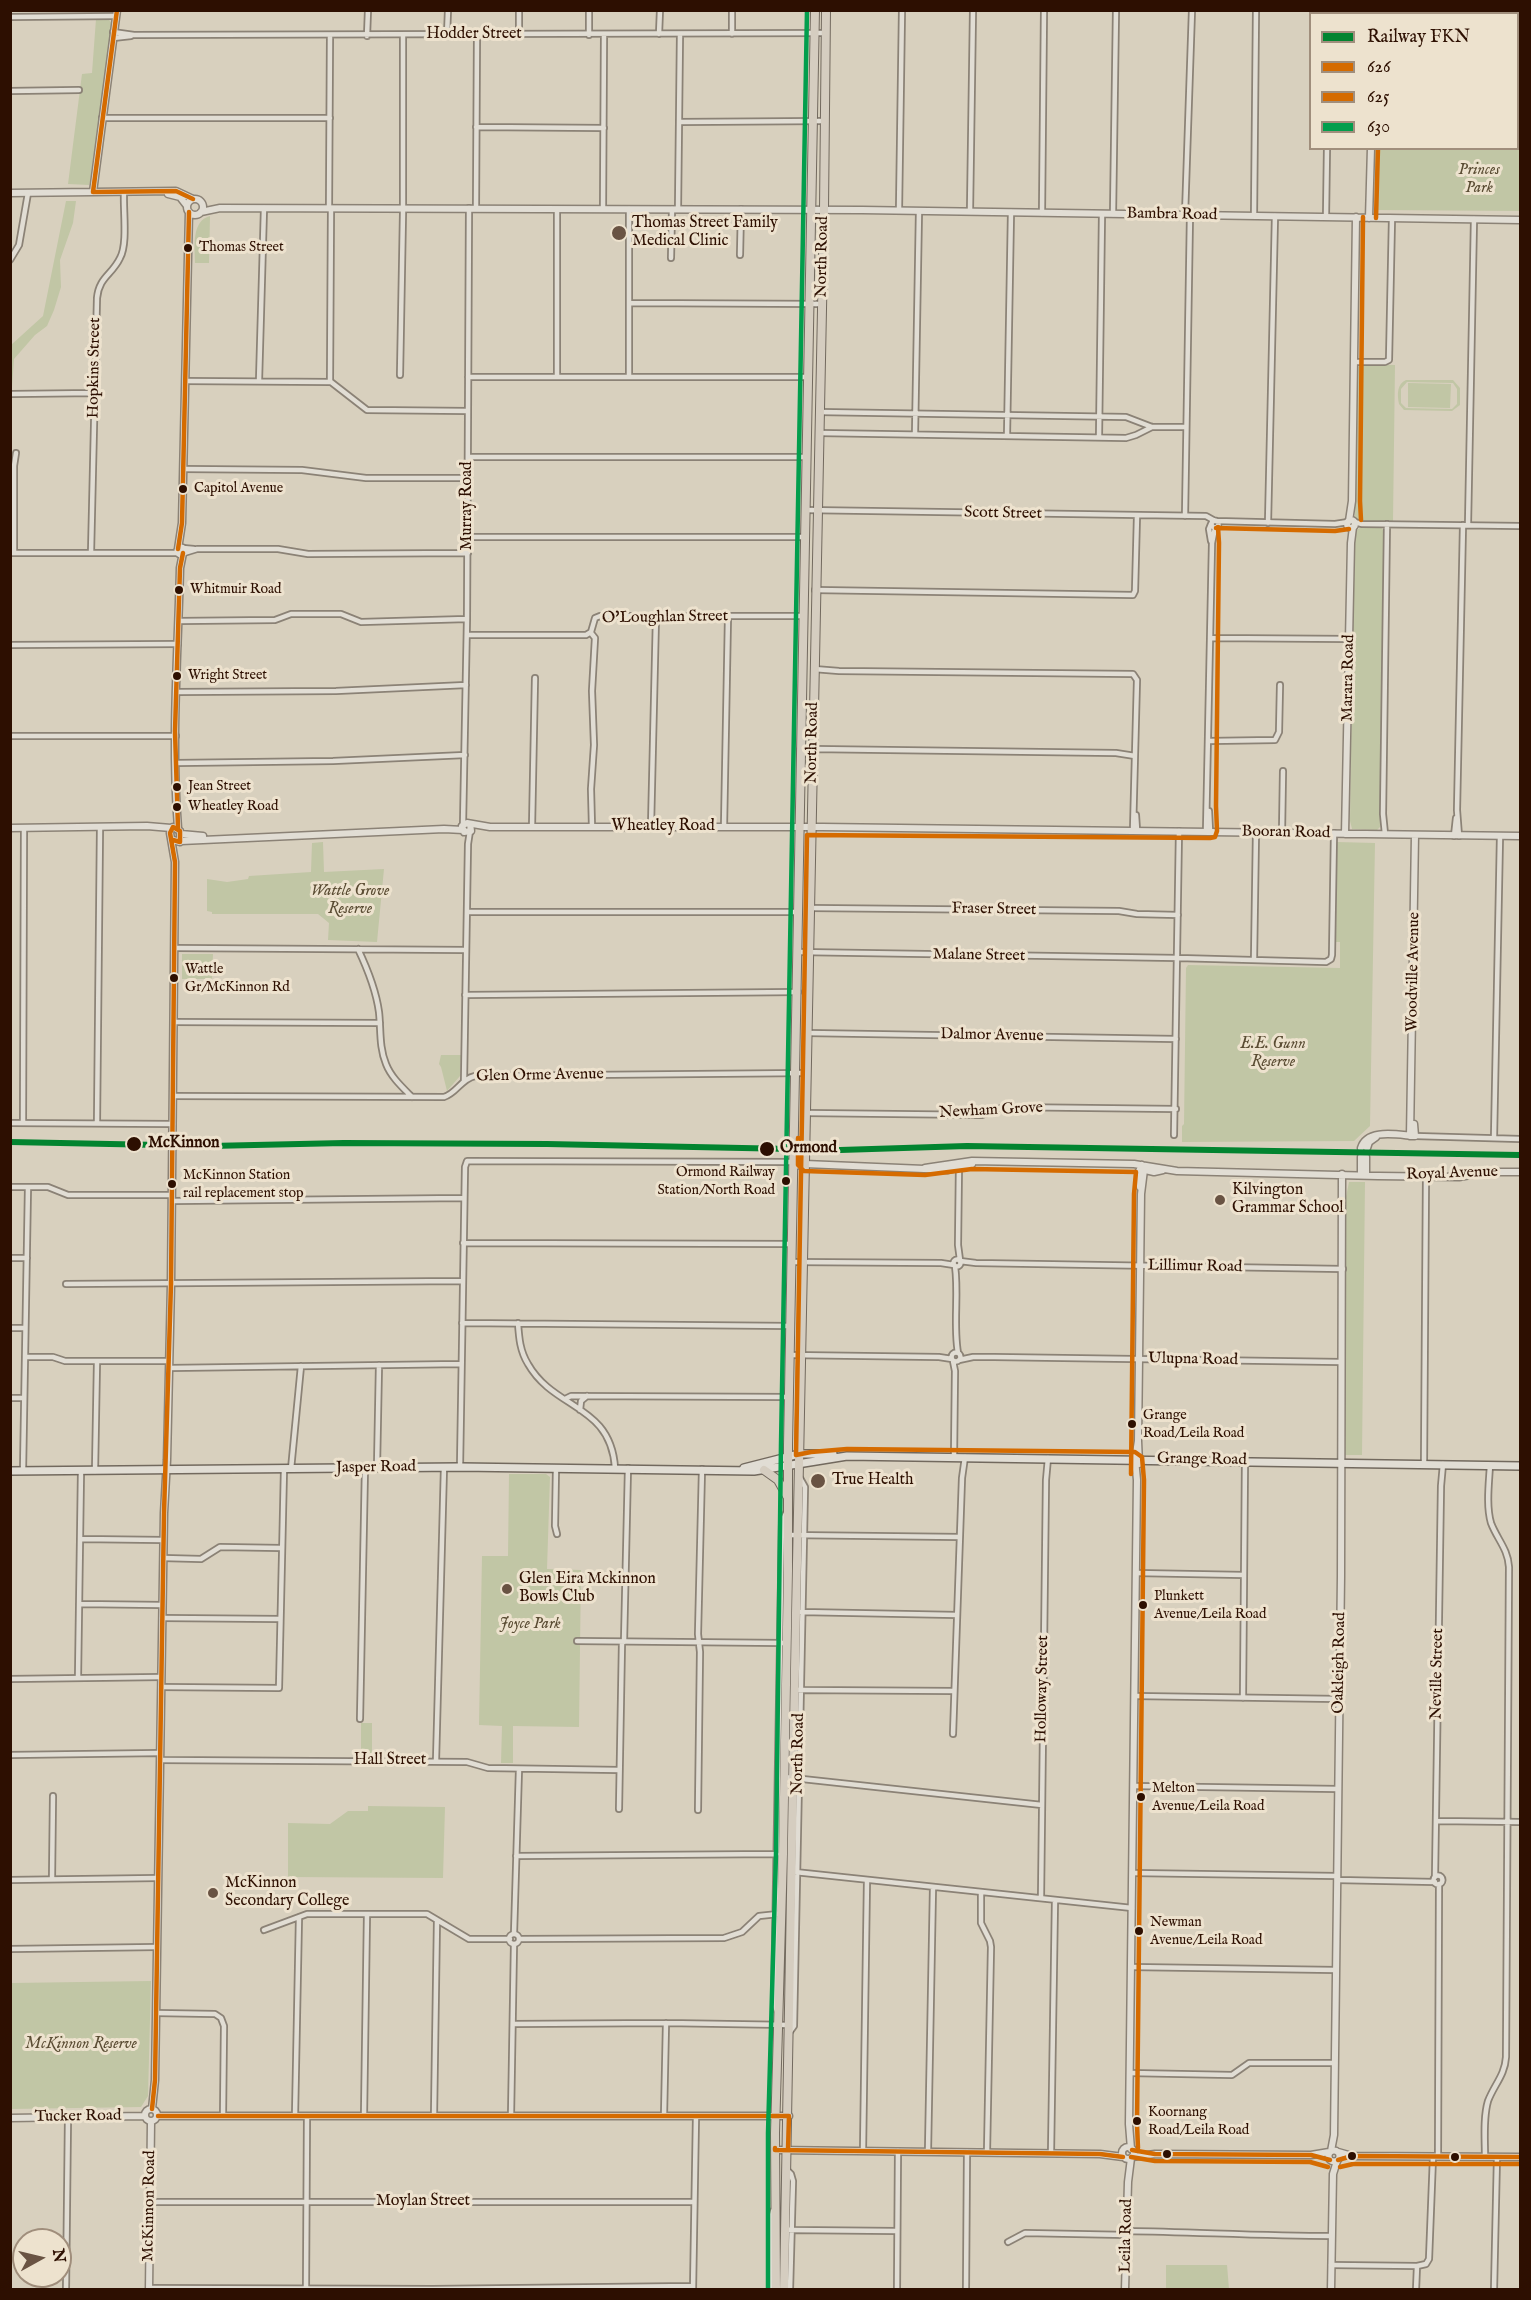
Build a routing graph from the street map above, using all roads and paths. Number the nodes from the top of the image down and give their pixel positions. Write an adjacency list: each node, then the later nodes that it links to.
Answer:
1 (368, 10): 30 (street)
2 (448, 10): 24 (street)
3 (519, 10): 26 (street)
4 (589, 10): 27 (street)
5 (660, 10): 19 (street)
6 (732, 10): 21 (street)
7 (815, 10): 17 (highway, North Road)
8 (826, 10): 18 (highway, North Road)
9 (902, 10): 64 (street)
10 (973, 10): 66 (street)
11 (1044, 10): 69 (street)
12 (1116, 10): 71 (street)
13 (1192, 10): 72 (street)
14 (1256, 10): 73 (street)
15 (116, 13): 16 (street); 22 (street)
16 (10, 17)
17 (815, 33): 18 (street, Hodder Street); 21 (street, Hodder Street); 35 (highway, North Road)
18 (826, 33): 36 (highway, North Road)
19 (659, 34): 20 (street, Hodder Street); 28 (street, Hodder Street)
20 (680, 34): 21 (street, Hodder Street); 37 (street)
21 (732, 34)
22 (113, 35): 29 (street, Hodder Street); 33 (street)
23 (403, 35): 24 (street, Hodder Street); 30 (street, Hodder Street); 54 (street)
24 (447, 35): 25 (street, Hodder Street)
25 (477, 35): 26 (street, Hodder Street); 38 (street, Murray Road)
26 (519, 35): 27 (street, Hodder Street)
27 (589, 35): 28 (street, Hodder Street)
28 (604, 35): 39 (street)
29 (330, 36): 30 (street, Hodder Street); 34 (street)
30 (367, 36)
31 (79, 90): 32 (street)
32 (10, 92)
33 (102, 118): 34 (street); 44 (street)
34 (330, 118): 53 (street)
35 (813, 121): 36 (street); 37 (street); 42 (highway, North Road)
36 (824, 121): 43 (highway, North Road)
37 (679, 122): 60 (street)
38 (476, 127): 39 (street); 55 (street, Murray Road)
39 (604, 128): 58 (street)
40 (1327, 150): 75 (street)
41 (1371, 150): 77 (street)
42 (813, 162): 43 (highway); 62 (highway, North Road)
43 (824, 162): 63 (highway, North Road)
44 (93, 192): 45 (street); 48 (street)
45 (124, 192): 46 (street); 97 (street, Hopkins Street)
46 (165, 192): 49 (street); 56 (street)
47 (10, 193): 48 (street)
48 (28, 193): 84 (street)
49 (192, 199): 50 (street); 56 (street)
50 (201, 202): 51 (street); 68 (street)
51 (220, 208): 52 (street); 68 (street)
52 (262, 208): 53 (street); 95 (street)
53 (331, 208): 54 (street); 96 (street)
54 (402, 208): 55 (street); 89 (street)
55 (472, 208): 57 (street); 90 (street, Murray Road)
56 (188, 209): 68 (street); 81 (street)
57 (558, 209): 58 (street); 91 (street)
58 (603, 209): 59 (street)
59 (629, 209): 60 (street); 85 (street)
60 (675, 209): 61 (street); 83 (street)
61 (741, 209): 62 (street); 82 (street)
62 (812, 209): 63 (street, Bambra Road); 86 (highway, North Road)
63 (824, 209): 64 (street, Bambra Road); 87 (highway, North Road)
64 (899, 210): 65 (street, Bambra Road)
65 (919, 210): 66 (street, Bambra Road); 101 (street)
66 (970, 211): 67 (street, Bambra Road)
67 (1011, 212): 69 (street, Bambra Road); 102 (street)
68 (200, 213): 81 (street)
69 (1041, 213): 70 (street, Bambra Road)
70 (1102, 214): 71 (street, Bambra Road); 103 (street)
71 (1113, 214): 72 (street, Bambra Road)
72 (1188, 215): 73 (street, Bambra Road); 105 (street)
73 (1254, 216): 74 (street, Bambra Road)
74 (1273, 216): 75 (street, Bambra Road); 120 (street)
75 (1326, 217): 76 (street, Bambra Road)
76 (1356, 217): 77 (street, Bambra Road); 88 (street, Marara Road)
77 (1370, 218): 78 (street, Bambra Road)
78 (1392, 218): 79 (street, Bambra Road); 88 (street)
79 (1474, 219): 80 (street, Bambra Road); 124 (street)
80 (1521, 220)
81 (188, 237): 94 (street)
82 (740, 255)
83 (671, 258)
84 (10, 260)
85 (629, 303): 86 (street); 93 (street)
86 (809, 303): 87 (street); 92 (highway, North Road)
87 (822, 304): 100 (highway, North Road)
88 (1354, 362): 122 (street, Marara Road)
89 (400, 375)
90 (468, 377): 91 (street); 99 (street, Murray Road)
91 (557, 377): 93 (street)
92 (808, 377): 93 (street); 112 (highway, North Road)
93 (629, 378)
94 (185, 381): 95 (street); 113 (street)
95 (259, 381): 96 (street)
96 (330, 381): 99 (street)
97 (95, 393): 98 (street); 130 (street, Hopkins Street)
98 (12, 394)
99 (468, 410): 111 (street, Murray Road)
100 (819, 412): 101 (street); 106 (highway, North Road)
101 (916, 414): 102 (street); 107 (street)
102 (1007, 416): 103 (street); 108 (street)
103 (1099, 417): 104 (street); 109 (street)
104 (1152, 427): 105 (street); 109 (street)
105 (1186, 427): 119 (street)
106 (819, 433): 107 (street); 117 (highway, North Road)
107 (915, 434): 108 (street)
108 (1007, 436): 109 (street)
109 (1099, 437)
110 (16, 453): 115 (street)
111 (468, 457): 112 (street); 114 (street, Murray Road)
112 (806, 457): 116 (highway, North Road)
113 (183, 469): 114 (street); 128 (street)
114 (468, 478): 126 (street, Murray Road)
115 (12, 479): 129 (street)
116 (805, 510): 117 (street, Scott Street); 127 (highway, North Road)
117 (818, 511): 118 (street, Scott Street); 132 (highway, North Road)
118 (1137, 516): 119 (street, Scott Street); 132 (street)
119 (1185, 516): 121 (street, Scott Street)
120 (1268, 523): 121 (street); 122 (street)
121 (1214, 524): 140 (street)
122 (1351, 524): 123 (street); 141 (street, Marara Road)
123 (1387, 524): 124 (street); 175 (street)
124 (1466, 525): 125 (street); 178 (street)
125 (1521, 526)
126 (468, 537): 127 (street); 131 (street, Murray Road)
127 (805, 537): 133 (highway, North Road)
128 (180, 551): 130 (street); 131 (street); 137 (street)
129 (12, 553): 130 (street)
130 (91, 553)
131 (468, 553): 136 (street, Murray Road)
132 (815, 590): 144 (highway, North Road)
133 (803, 616): 135 (street, O'Loughlan Street); 152 (highway, North Road)
134 (656, 617): 135 (street, O'Loughlan Street); 138 (street, O'Loughlan Street); 159 (street)
135 (728, 617): 161 (street)
136 (467, 619): 137 (street); 139 (street, Murray Road)
137 (179, 621): 142 (street)
138 (591, 633): 139 (street, O'Loughlan Street); 158 (street)
139 (467, 635): 146 (street, Murray Road)
140 (1210, 638): 141 (street); 151 (street)
141 (1350, 639): 174 (street, Marara Road)
142 (178, 644): 143 (street); 148 (street)
143 (10, 645)
144 (814, 671): 153 (highway, North Road); 154 (street)
145 (535, 678): 160 (street)
146 (466, 685): 148 (street); 155 (street, Murray Road)
147 (1280, 685): 151 (street)
148 (177, 692): 150 (street)
149 (10, 736): 150 (street)
150 (177, 736): 156 (street)
151 (1209, 741): 170 (street)
152 (800, 750): 153 (street); 162 (highway, North Road)
153 (813, 750): 154 (street); 163 (highway, North Road)
154 (1136, 753): 168 (street)
155 (465, 755): 156 (street); 167 (street, Murray Road)
156 (176, 763): 176 (street)
157 (1283, 771): 172 (street)
158 (592, 826): 159 (street, Wheatley Road); 160 (street, Wheatley Road)
159 (651, 826): 161 (street, Wheatley Road)
160 (532, 827): 167 (street, Wheatley Road)
161 (724, 827): 162 (street, Wheatley Road)
162 (800, 827): 163 (street, Booran Road); 181 (highway, North Road)
163 (811, 827): 168 (street, Booran Road); 182 (highway, North Road)
164 (10, 828): 165 (street, Wheatley Road)
165 (24, 828): 166 (street, Wheatley Road); 208 (street)
166 (100, 828): 176 (street, Wheatley Road); 209 (street)
167 (467, 828): 176 (street, Wheatley Road); 184 (street, Murray Road)
168 (1135, 830): 169 (street, Booran Road)
169 (1179, 831): 170 (street, Booran Road); 186 (street)
170 (1208, 831): 171 (street, Booran Road)
171 (1256, 832): 172 (street, Booran Road); 193 (street)
172 (1282, 832): 173 (street, Booran Road)
173 (1334, 833): 174 (street, Booran Road); 193 (street, Malane Street)
174 (1347, 834): 175 (street, Booran Road)
175 (1383, 834): 177 (street, Booran Road)
176 (176, 835): 187 (street)
177 (1415, 835): 178 (street, Booran Road); 212 (street, Woodville Avenue)
178 (1457, 836): 179 (street, Booran Road)
179 (1498, 836): 180 (street, Booran Road); 213 (street)
180 (1521, 836)
181 (799, 862): 182 (highway); 185 (highway, North Road)
182 (811, 862): 183 (highway, North Road)
183 (810, 908): 186 (street, Fraser Street); 191 (highway, North Road)
184 (467, 912): 185 (street); 189 (street, Murray Road)
185 (799, 912): 190 (highway, North Road)
186 (1178, 915): 192 (street)
187 (175, 948): 188 (street); 196 (street)
188 (358, 950): 189 (street); 197 (street)
189 (466, 950): 195 (street, Murray Road)
190 (798, 952): 191 (street, Malane Street); 194 (highway, North Road)
191 (808, 953): 192 (street, Malane Street); 198 (highway, North Road)
192 (1178, 959): 193 (street, Malane Street); 199 (street)
193 (1254, 960)
194 (798, 992): 195 (street); 200 (highway, North Road)
195 (465, 995): 202 (street, Murray Road)
196 (174, 1022): 197 (street); 203 (street)
197 (380, 1023): 204 (street)
198 (807, 1033): 199 (street, Dalmor Avenue); 201 (highway, North Road)
199 (1176, 1040): 205 (street)
200 (796, 1073): 201 (street, Glen Orme Avenue); 202 (street, Glen Orme Avenue); 217 (highway, North Road)
201 (806, 1073): 206 (highway, North Road)
202 (464, 1081): 204 (street, Glen Orme Avenue)
203 (173, 1096): 204 (street, Glen Orme Avenue); 210 (street)
204 (412, 1097)
205 (1176, 1110): 206 (street, Newham Grove); 211 (street)
206 (806, 1113): 219 (highway, North Road)
207 (10, 1123): 208 (street)
208 (23, 1123): 209 (street)
209 (97, 1123): 210 (street)
210 (173, 1124): 227 (street)
211 (1174, 1135)
212 (1412, 1136): 213 (street); 215 (street)
213 (1494, 1138): 214 (street)
214 (1521, 1139)
215 (1364, 1148)
216 (1364, 1157): 223 (street)
217 (794, 1164): 219 (street, Royal Avenue); 228 (street); 230 (highway, North Road)
218 (959, 1165): 219 (street, Royal Avenue); 220 (street, Royal Avenue); 235 (street)
219 (805, 1167): 234 (highway, North Road)
220 (1142, 1168): 222 (street, Royal Avenue); 236 (street, Leila Road)
221 (1521, 1172): 224 (street, Royal Avenue)
222 (1344, 1174): 223 (street, Royal Avenue); 237 (street, Oakleigh Road)
223 (1364, 1175): 224 (street, Royal Avenue)
224 (1426, 1176): 272 (street)
225 (10, 1187): 226 (street)
226 (28, 1187): 227 (street); 232 (street)
227 (172, 1198): 228 (street); 240 (street)
228 (464, 1198): 229 (street)
229 (463, 1243): 230 (street); 238 (street)
230 (792, 1245): 233 (highway, North Road)
231 (10, 1258): 232 (street)
232 (27, 1258): 245 (street)
233 (792, 1262): 234 (street, Lillimur Road); 243 (highway, North Road)
234 (803, 1262): 235 (street, Lillimur Road); 247 (highway, North Road)
235 (957, 1263): 236 (street, Lillimur Road); 249 (street)
236 (1140, 1266): 237 (street, Lillimur Road); 250 (street, Leila Road)
237 (1342, 1269): 252 (street, Oakleigh Road)
238 (463, 1281): 240 (street); 241 (street)
239 (66, 1284): 240 (street)
240 (171, 1284): 254 (street)
241 (462, 1323): 242 (street); 253 (street)
242 (518, 1323): 243 (street); 261 (street)
243 (791, 1326): 246 (highway, North Road)
244 (10, 1328): 245 (street)
245 (25, 1328): 248 (street)
246 (790, 1355): 247 (street, Ulupna Road); 258 (highway, North Road)
247 (801, 1355): 249 (street, Ulupna Road); 264 (highway, North Road)
248 (25, 1357): 251 (street); 260 (street)
249 (956, 1357): 250 (street, Ulupna Road); 265 (street)
250 (1139, 1360): 252 (street, Ulupna Road); 268 (street, Leila Road)
251 (97, 1362): 254 (street); 291 (street)
252 (1341, 1362): 271 (street, Oakleigh Road)
253 (461, 1364): 255 (street); 278 (street)
254 (169, 1365): 256 (street); 286 (street)
255 (379, 1365): 256 (street); 276 (street)
256 (301, 1366): 283 (street)
257 (587, 1396): 258 (street); 261 (street); 262 (street)
258 (789, 1397): 263 (highway, North Road)
259 (10, 1398): 260 (street)
260 (24, 1398): 289 (street)
261 (565, 1399): 262 (street)
262 (580, 1410): 281 (street)
263 (788, 1425): 264 (highway); 269 (highway, North Road)
264 (800, 1425): 267 (highway, North Road)
265 (960, 1457): 266 (main road, Grange Road); 267 (main road, Grange Road); 297 (street)
266 (1046, 1458): 268 (main road, Grange Road); 334 (street, Holloway Street)
267 (799, 1459): 269 (main road, Grange Road); 296 (highway, North Road)
268 (1137, 1459): 270 (main road, Grange Road); 302 (street, Leila Road)
269 (788, 1461): 285 (main road, Jasper Road); 287 (main road, Jasper Road); 292 (highway, North Road)
270 (1245, 1461): 271 (main road, Grange Road); 303 (street)
271 (1341, 1463): 272 (main road, Grange Road); 322 (street, Oakleigh Road)
272 (1424, 1464): 273 (main road, Grange Road)
273 (1441, 1464): 274 (main road, Grange Road); 337 (street, Neville Street)
274 (1490, 1465): 275 (main road, Grange Road); 338 (street)
275 (1521, 1466)
276 (377, 1467): 277 (main road, Jasper Road); 279 (main road, Jasper Road)
277 (444, 1467): 278 (main road, Jasper Road); 327 (street)
278 (460, 1467): 280 (main road, Jasper Road)
279 (365, 1468): 283 (main road, Jasper Road); 323 (street)
280 (556, 1468): 281 (main road, Jasper Road); 294 (street)
281 (615, 1468): 282 (main road, Jasper Road)
282 (628, 1468): 284 (main road, Jasper Road); 311 (street)
283 (288, 1469): 286 (main road, Jasper Road); 300 (street)
284 (702, 1469): 285 (main road, Jasper Road); 312 (street)
285 (742, 1469): 287 (main road, Jasper Road)
286 (166, 1470): 291 (main road, Jasper Road); 299 (street)
287 (764, 1470): 292 (highway)
288 (10, 1471): 289 (main road, Jasper Road)
289 (23, 1471): 290 (main road, Jasper Road)
290 (81, 1471): 291 (main road, Jasper Road); 298 (street)
291 (95, 1471)
292 (788, 1497): 293 (highway, North Road)
293 (788, 1509): 295 (highway, North Road); 313 (street, North Road)
294 (557, 1534)
295 (788, 1535): 296 (street); 313 (highway, North Road)
296 (800, 1535): 297 (street); 306 (highway, North Road)
297 (960, 1537): 307 (street)
298 (80, 1539): 299 (street); 304 (street)
299 (163, 1539): 301 (street)
300 (281, 1548): 301 (street); 309 (street)
301 (163, 1558): 305 (street)
302 (1136, 1573): 303 (street); 320 (street, Leila Road)
303 (1244, 1575): 321 (street)
304 (79, 1604): 305 (street); 315 (street)
305 (162, 1605): 308 (street)
306 (798, 1612): 307 (street); 313 (highway, North Road); 318 (street, North Road)
307 (957, 1615): 319 (street)
308 (162, 1618): 309 (street); 314 (street)
309 (280, 1619): 317 (street)
310 (577, 1641): 311 (street)
311 (623, 1642): 312 (street); 329 (street)
312 (699, 1642): 313 (street); 336 (street)
313 (787, 1643): 318 (highway, North Road); 330 (highway, North Road); 340 (street, North Road)
314 (161, 1677): 315 (street); 317 (street)
315 (78, 1678): 316 (street)
316 (10, 1679)
317 (161, 1687): 326 (street)
318 (797, 1690): 319 (street); 330 (highway, North Road)
319 (954, 1691): 324 (street)
320 (1135, 1696): 321 (street); 331 (street, Leila Road)
321 (1243, 1698): 322 (street)
322 (1339, 1699): 332 (street, Oakleigh Road)
323 (360, 1719)
324 (953, 1734)
325 (10, 1755): 326 (street, Hall Street)
326 (160, 1757): 327 (street, Hall Street); 344 (street)
327 (438, 1762): 328 (street, Hall Street)
328 (519, 1769): 329 (street, Hall Street); 341 (street)
329 (620, 1770): 335 (street)
330 (792, 1777): 334 (street); 340 (highway, North Road); 342 (highway, North Road)
331 (1134, 1786): 332 (street); 343 (street, Leila Road)
332 (1338, 1790): 345 (street, Oakleigh Road)
333 (53, 1796): 346 (street)
334 (1042, 1805): 352 (street, Holloway Street)
335 (619, 1809)
336 (698, 1810)
337 (1436, 1821): 338 (street); 349 (street, Neville Street)
338 (1508, 1822): 339 (street); 401 (street)
339 (1521, 1822)
340 (780, 1854): 341 (street); 356 (highway, North Road)
341 (516, 1856): 360 (street)
342 (794, 1872): 348 (street); 356 (highway, North Road); 371 (street, North Road)
343 (1133, 1873): 345 (street); 354 (street, Leila Road)
344 (158, 1878): 346 (street); 364 (street)
345 (1337, 1878): 349 (street); 367 (street, Oakleigh Road)
346 (52, 1879): 347 (street)
347 (10, 1880)
348 (867, 1880): 350 (street); 392 (street)
349 (1437, 1880): 400 (street, Neville Street)
350 (933, 1887): 351 (street); 394 (street)
351 (981, 1892): 352 (street); 396 (street)
352 (1041, 1898): 353 (street)
353 (1055, 1900): 354 (street); 397 (street)
354 (1132, 1908): 366 (street, Leila Road)
355 (367, 1914): 357 (street); 358 (street); 380 (street)
356 (783, 1914): 362 (street); 371 (highway, North Road); 371 (highway, North Road)
357 (298, 1917): 359 (street); 378 (street)
358 (436, 1920): 361 (street); 381 (street)
359 (264, 1930)
360 (514, 1935): 361 (street); 362 (street)
361 (510, 1939): 363 (street)
362 (519, 1939): 363 (street)
363 (514, 1944): 370 (street)
364 (157, 1947): 365 (street); 368 (street)
365 (10, 1948)
366 (1131, 1968): 367 (street); 373 (street, Leila Road)
367 (1336, 1970): 372 (street, Oakleigh Road)
368 (156, 2013): 374 (street); 377 (street)
369 (666, 2023): 370 (street); 371 (street); 383 (street)
370 (513, 2024): 382 (street)
371 (785, 2033): 385 (highway, North Road); 386 (highway, North Road)
372 (1335, 2064): 373 (street); 399 (street, Oakleigh Road)
373 (1130, 2073): 398 (street, Leila Road)
374 (153, 2109): 375 (street); 376 (street)
375 (144, 2116): 388 (street, Tucker Road); 389 (street)
376 (158, 2116): 377 (street); 389 (street)
377 (223, 2116): 378 (street)
378 (295, 2116): 379 (street)
379 (307, 2116): 380 (street); 406 (street)
380 (364, 2116): 381 (street)
381 (434, 2116): 382 (street)
382 (511, 2116): 383 (street)
383 (664, 2116): 384 (street)
384 (696, 2116): 385 (street); 407 (street)
385 (776, 2116): 386 (street); 390 (highway, North Road)
386 (789, 2116): 391 (highway, North Road)
387 (10, 2118): 388 (street, Tucker Road)
388 (68, 2118): 417 (street)
389 (151, 2122): 405 (street, McKinnon Road)
390 (776, 2150): 391 (street); 404 (highway, North Road)
391 (788, 2150): 392 (street); 408 (highway, North Road)
392 (863, 2151): 393 (street)
393 (898, 2151): 394 (street); 409 (street)
394 (928, 2151): 395 (street)
395 (967, 2152): 396 (street); 429 (street)
396 (987, 2152): 397 (street)
397 (1051, 2153): 398 (street)
398 (1128, 2154): 399 (street); 410 (street, Leila Road)
399 (1334, 2156): 400 (street); 411 (street, Oakleigh Road)
400 (1435, 2157): 401 (street); 414 (street, Neville Street)
401 (1485, 2157): 402 (street)
402 (1495, 2157): 403 (street); 433 (street)
403 (1521, 2157)
404 (775, 2201): 424 (street); 425 (highway, North Road)
405 (151, 2202): 406 (street, Moylan Street); 415 (street, McKinnon Road)
406 (306, 2202): 407 (street, Moylan Street); 420 (street)
407 (694, 2202): 416 (street)
408 (788, 2230): 409 (street); 426 (highway, North Road); 427 (street)
409 (897, 2232): 428 (street)
410 (1127, 2233): 411 (street); 412 (street); 430 (street, Leila Road)
411 (1332, 2236): 413 (street, Oakleigh Road)
412 (1008, 2242)
413 (1331, 2265): 414 (street); 431 (street, Oakleigh Road)
414 (1417, 2266): 432 (street)
415 (149, 2288): 418 (street)
416 (693, 2288): 423 (street)
417 (66, 2289)
418 (218, 2289): 419 (street)
419 (289, 2289): 420 (street)
420 (306, 2289): 421 (street)
421 (361, 2289): 422 (street)
422 (433, 2289): 423 (street)
423 (507, 2289)
424 (770, 2289)
425 (776, 2289)
426 (784, 2289)
427 (790, 2289)
428 (897, 2289)
429 (966, 2289)
430 (1125, 2289)
431 (1331, 2289)
432 (1416, 2289)
433 (1494, 2289)

